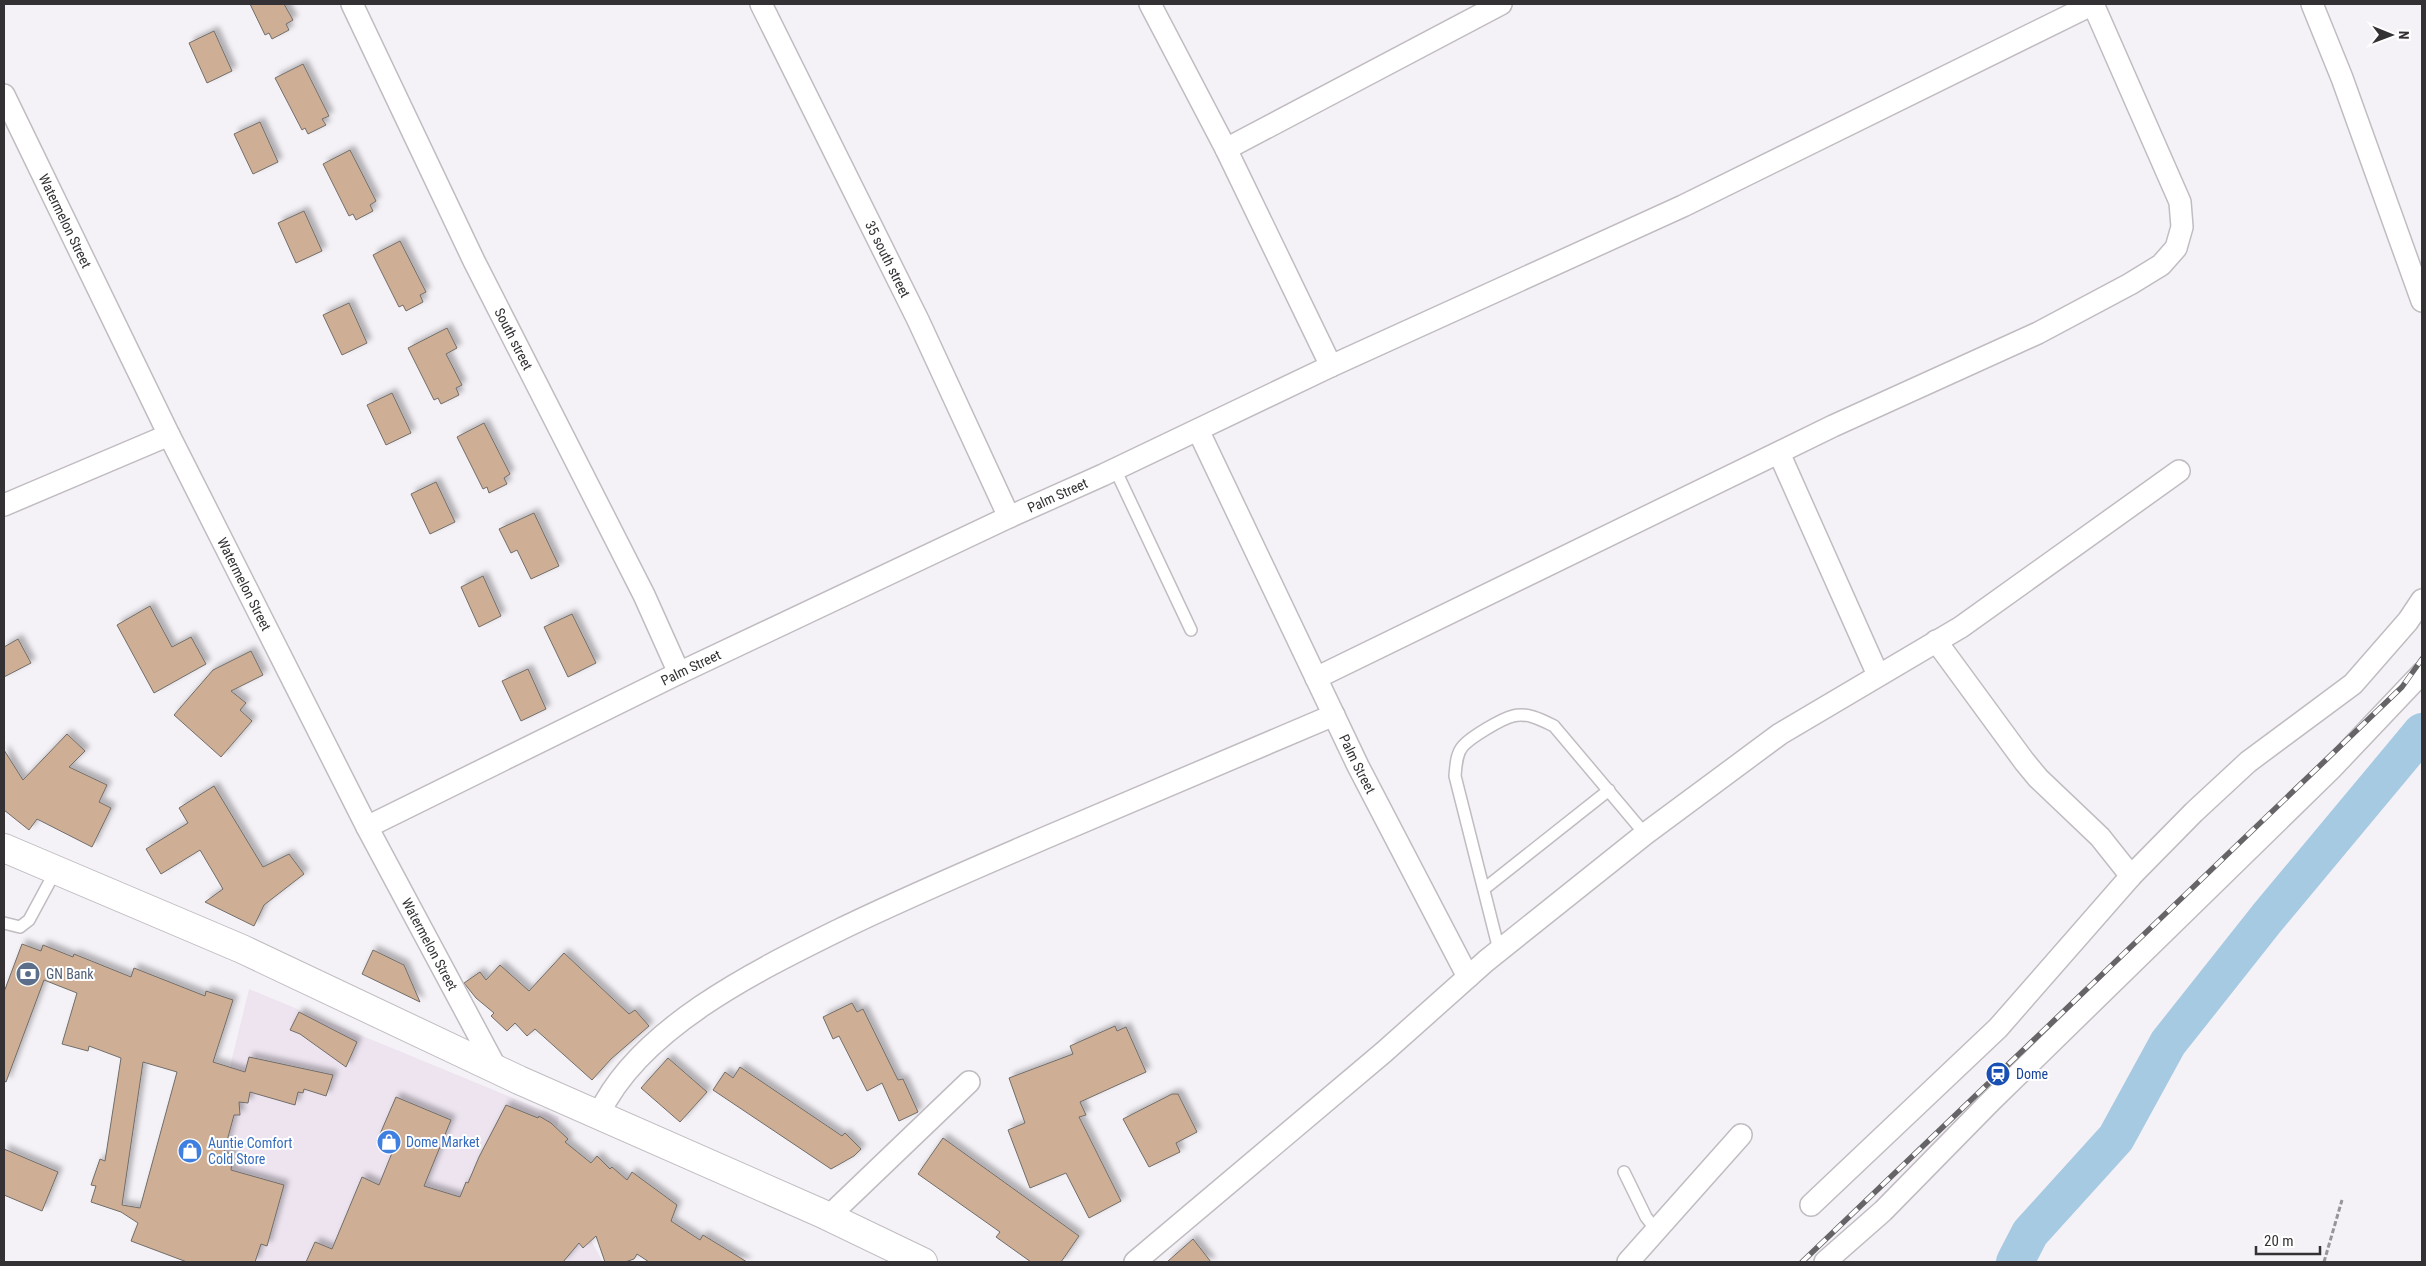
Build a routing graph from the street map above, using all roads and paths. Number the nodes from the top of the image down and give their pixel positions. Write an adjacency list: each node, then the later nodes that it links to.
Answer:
1 (352, 4): 20 (street, South street)
2 (761, 4): 16 (street, 35 south street)
3 (1150, 4): 7 (street)
4 (1501, 4): 7 (street)
5 (2312, 4): 8 (street)
6 (4, 95): 11 (street, Watermelon Street)
7 (1226, 149): 9 (street)
8 (2422, 301)
9 (1332, 366): 10 (street); 12 (street)
10 (1198, 430): 13 (street, Palm Street); 23 (street, Palm Street)
11 (169, 435): 15 (street); 26 (street, Watermelon Street)
12 (1779, 453): 22 (street); 23 (street)
13 (1115, 469): 16 (street, Palm Street); 18 (lane)
14 (2179, 472): 19 (street)
15 (4, 505)
16 (1009, 517): 20 (street, Palm Street)
17 (2422, 600): 30 (street)
18 (1191, 630)
19 (1936, 641): 22 (street); 30 (street)
20 (679, 673): 26 (street, Palm Street)
21 (2422, 673): 47 (street)
22 (1878, 675): 27 (street)
23 (1316, 678): 24 (street, Palm Street)
24 (1334, 715): 34 (street, Palm Street); 37 (street)
25 (1608, 790): 27 (lane); 31 (lane); 31 (lane)
26 (367, 827): 35 (street, Watermelon Street)
27 (1645, 834): 33 (street)
28 (4, 848): 29 (main road)
29 (56, 870): 32 (lane); 35 (main road)
30 (2131, 876): 41 (street)
31 (1484, 889): 33 (lane)
32 (5, 928)
33 (1499, 950): 34 (street)
34 (1468, 977): 45 (street)
35 (496, 1068): 37 (main road)
36 (969, 1082): 42 (street)
37 (599, 1114): 42 (main road)
38 (1741, 1135): 43 (street)
39 (1624, 1172): 43 (lane)
40 (2342, 1200): 48 (path)
41 (1811, 1205)
42 (828, 1217): 44 (main road)
43 (1656, 1230): 46 (street)
44 (923, 1262)
45 (1135, 1262)
46 (1628, 1262)
47 (1825, 1262)
48 (2324, 1262)

